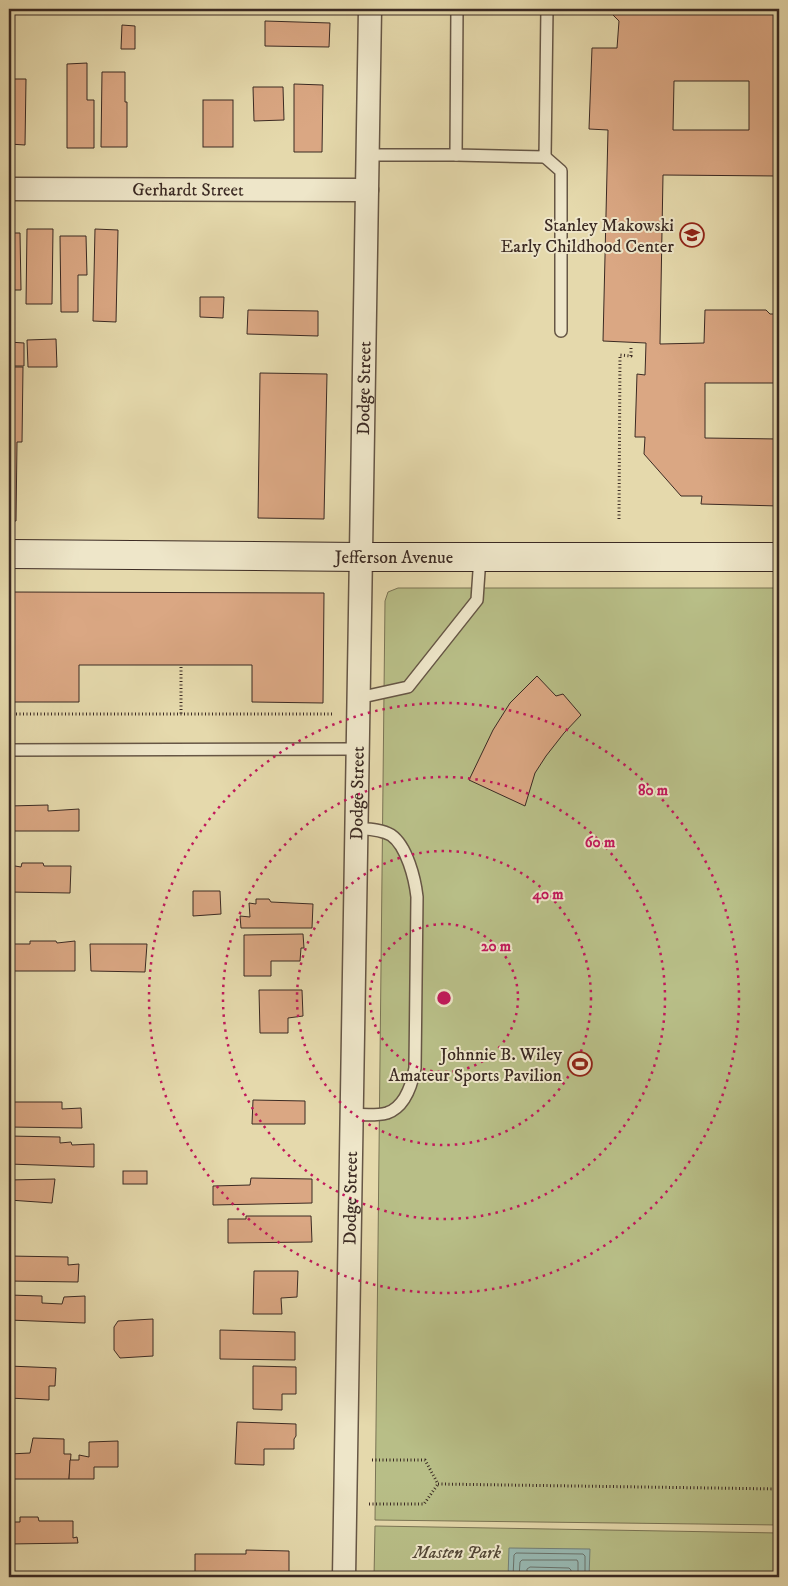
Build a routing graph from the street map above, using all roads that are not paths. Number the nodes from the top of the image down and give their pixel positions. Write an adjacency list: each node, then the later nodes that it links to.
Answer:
1 (370, 9): 4 (street, Dodge Street)
2 (457, 9): 5 (lane)
3 (547, 9): 6 (lane)
4 (368, 156): 5 (lane); 8 (street, Dodge Street)
5 (456, 156): 6 (lane)
6 (545, 157): 9 (lane)
7 (9, 189): 8 (street, Gerhardt Street)
8 (367, 190): 11 (street, Dodge Street)
9 (561, 331)
10 (9, 554): 11 (street, Jefferson Avenue)
11 (361, 557): 12 (street, Jefferson Avenue); 14 (street, Dodge Street)
12 (480, 557): 13 (street, Jefferson Avenue); 14 (lane)
13 (779, 557)
14 (358, 698): 15 (street, Dodge Street)
15 (357, 749): 16 (lane); 17 (street, Dodge Street)
16 (9, 750)
17 (356, 828): 18 (street, Dodge Street); 18 (lane)
18 (351, 1114): 19 (street, Dodge Street)
19 (344, 1577)

